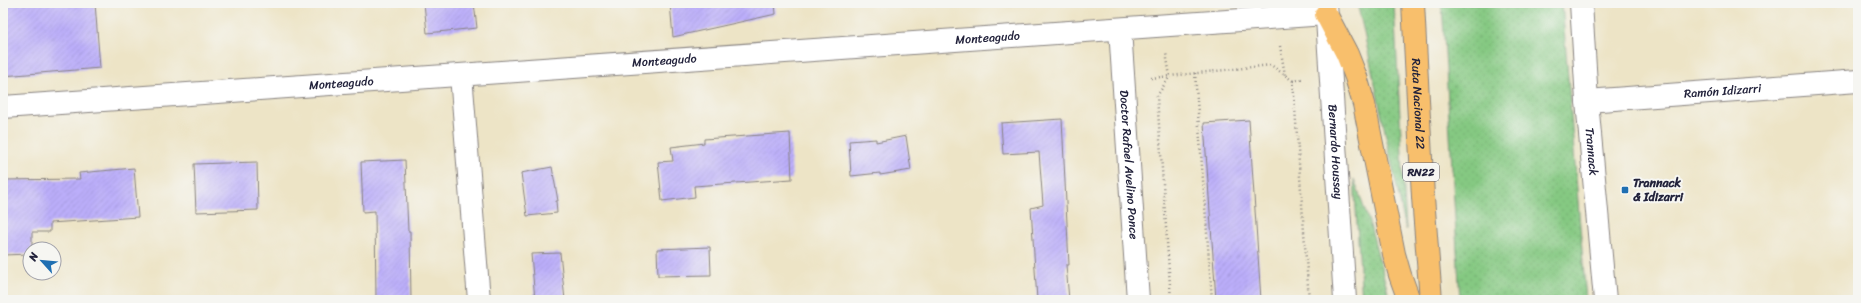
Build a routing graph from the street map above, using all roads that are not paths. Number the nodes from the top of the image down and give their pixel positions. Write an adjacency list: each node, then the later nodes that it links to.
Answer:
1 (1413, 3): 6 (main road, Ruta Nacional 22 / RN22)
2 (1417, 3): 6 (main road)
3 (1580, 3): 9 (street, Trannack)
4 (1326, 8): 5 (street, Monteagudo); 13 (street, Bernardo Houssay); 14 (main road)
5 (1120, 29): 7 (street, Monteagudo); 12 (street, Doctor Rafael Avelino Ponce)
6 (1415, 44): 15 (main road, Ruta Nacional 22 / RN22)
7 (461, 75): 10 (street, Monteagudo); 11 (street)
8 (1858, 81): 9 (street, Ramón Idizarri)
9 (1587, 101): 16 (street, Trannack)
10 (3, 107)
11 (479, 300)
12 (1138, 300)
13 (1345, 300)
14 (1409, 300)
15 (1431, 300)
16 (1605, 300)

